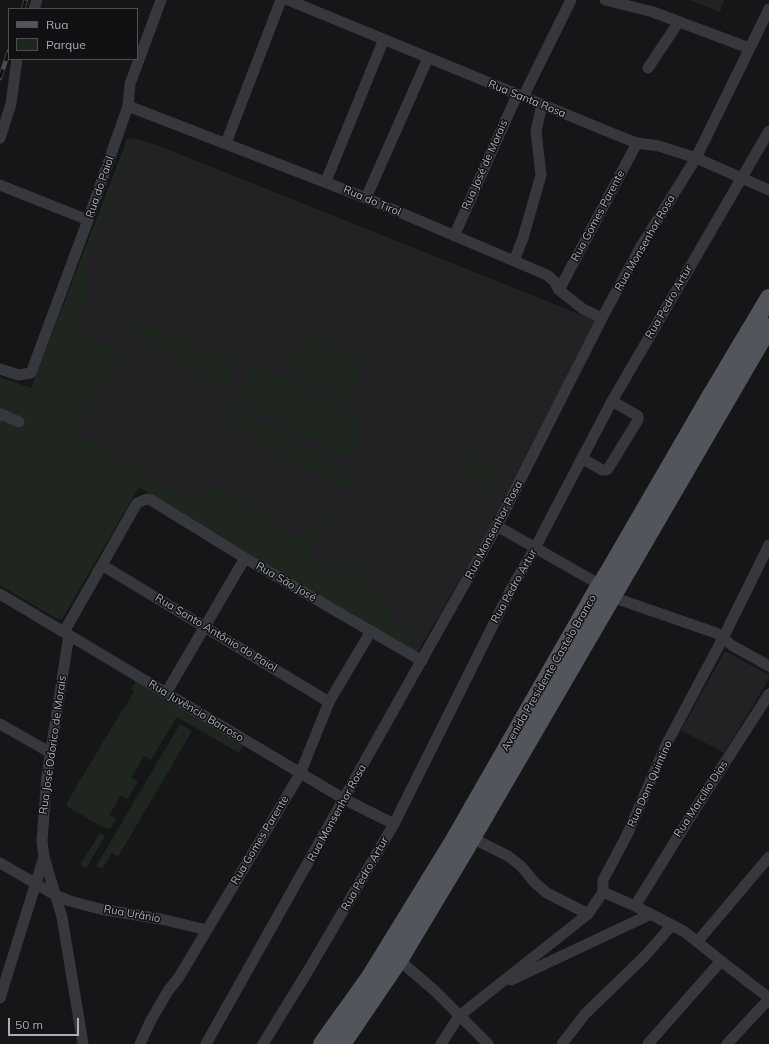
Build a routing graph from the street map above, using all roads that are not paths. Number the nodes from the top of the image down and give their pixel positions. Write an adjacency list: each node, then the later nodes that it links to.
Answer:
1 (161, 0): 15 (street, Rua do Paiol)
2 (281, 0): 18 (street)
3 (288, 0): 8 (street, Rua Santa Rosa)
4 (572, 0): 13 (street, Rua José de Morais)
5 (605, 0): 7 (street)
6 (769, 9): 9 (street, Rua Monsenhor Rosa)
7 (678, 22): 9 (street); 12 (street)
8 (384, 40): 10 (street, Rua Santa Rosa); 22 (street)
9 (750, 48): 20 (street, Rua Monsenhor Rosa)
10 (428, 58): 13 (street, Rua Santa Rosa); 25 (street)
11 (17, 60): 17 (street)
12 (648, 68)
13 (520, 96): 14 (street, Rua Santa Rosa); 27 (street, Rua José de Morais)
14 (542, 105): 19 (street, Rua Santa Rosa); 28 (street)
15 (128, 106): 18 (street, Rua do Tirol); 26 (street, Rua do Paiol)
16 (769, 131): 21 (street, Rua Pedro Artur)
17 (0, 138)
18 (226, 143): 22 (street, Rua do Tirol)
19 (637, 143): 20 (street, Rua Santa Rosa); 29 (street, Rua Gomes Parente)
20 (696, 158): 21 (street, Rua Santa Rosa); 31 (street, Rua Monsenhor Rosa)
21 (741, 178): 24 (street, Rua Santa Rosa); 35 (street, Rua Pedro Artur)
22 (326, 181): 25 (street, Rua do Tirol)
23 (0, 185): 26 (street)
24 (769, 190)
25 (366, 198): 27 (street, Rua do Tirol)
26 (88, 220): 33 (street, Rua do Paiol)
27 (454, 236): 28 (street, Rua do Tirol)
28 (514, 261): 29 (street, Rua do Tirol)
29 (559, 290): 31 (street, Rua do Tirol)
30 (769, 298): 34 (main road, Avenida Presidente Castelo Branco)
31 (602, 318): 40 (street, Rua Monsenhor Rosa)
32 (769, 327): 34 (main road, Avenida Presidente Castelo Branco)
33 (0, 369)
34 (717, 400): 45 (main road, Avenida Presidente Castelo Branco)
35 (612, 401): 38 (street, Rua Pedro Artur); 38 (street)
36 (0, 416): 37 (street)
37 (19, 422)
38 (583, 459): 42 (street, Rua Pedro Artur)
39 (152, 500): 43 (street, Rua São José); 44 (street, Rua José Odorico de Morais)
40 (497, 526): 42 (street); 51 (street, Rua Monsenhor Rosa)
41 (769, 545): 50 (street, Rua Dom Quintino)
42 (535, 548): 45 (street); 61 (street, Rua Pedro Artur)
43 (245, 558): 47 (street); 48 (street, Rua São José)
44 (102, 565): 47 (street, Rua Santo Antônio do Paiol); 49 (street, Rua José Odorico de Morais)
45 (606, 591): 50 (street); 59 (main road, Avenida Presidente Castelo Branco)
46 (0, 594): 49 (street, Rua Juvêncio Barroso)
47 (206, 627): 53 (street); 55 (street, Rua Santo Antônio do Paiol)
48 (371, 631): 51 (street, Rua São José); 55 (street, Rua Gomes Parente)
49 (67, 633): 53 (street, Rua Juvêncio Barroso); 57 (street, Rua José Odorico de Morais)
50 (723, 638): 52 (street); 67 (street, Rua Dom Quintino)
51 (422, 661): 60 (street, Rua Monsenhor Rosa)
52 (769, 666)
53 (166, 692): 58 (street, Rua Juvêncio Barroso)
54 (769, 694): 69 (street, Rua Marcílio Dias)
55 (329, 702): 58 (street, Rua Gomes Parente)
56 (0, 724): 57 (street)
57 (50, 753): 63 (street, Rua José Odorico de Morais)
58 (300, 774): 60 (street, Rua Juvêncio Barroso); 73 (street, Rua Gomes Parente)
59 (488, 795): 62 (main road, Avenida Presidente Castelo Branco); 81 (main road, Avenida Presidente Castelo Branco)
60 (344, 800): 61 (street, Rua Juvêncio Barroso); 84 (street, Rua Monsenhor Rosa)
61 (394, 824): 85 (street, Rua Pedro Artur)
62 (472, 838): 70 (street); 75 (main road, Avenida Presidente Castelo Branco)
63 (44, 857): 66 (street); 68 (street, Rua José Odorico de Morais)
64 (769, 857): 74 (street)
65 (0, 863): 66 (street, Rua Urânio)
66 (36, 883): 68 (street, Rua Urânio); 78 (street)
67 (603, 892): 69 (street); 70 (street, Rua Dom Quintino)
68 (57, 896): 73 (street, Rua Urânio); 82 (street, Rua José Odorico de Morais)
69 (635, 906): 71 (street)
70 (588, 914): 77 (street, Rua Dom Quintino)
71 (651, 914): 72 (street); 77 (street, Rua Dom Quintino)
72 (672, 924): 74 (street); 88 (street)
73 (208, 930): 83 (street, Rua Gomes Parente)
74 (697, 942): 76 (street)
75 (399, 960): 80 (street); 81 (main road, Avenida Presidente Castelo Branco)
76 (721, 961): 79 (street); 89 (street)
77 (493, 989): 80 (street, Rua Dom Quintino)
78 (0, 998)
79 (769, 998): 90 (street)
80 (459, 1016): 86 (street, Rua Dom Quintino); 87 (street)
81 (333, 1042)
82 (83, 1044)
83 (140, 1044)
84 (206, 1044)
85 (263, 1044)
86 (441, 1044)
87 (488, 1044)
88 (562, 1044)
89 (648, 1044)
90 (726, 1044)

